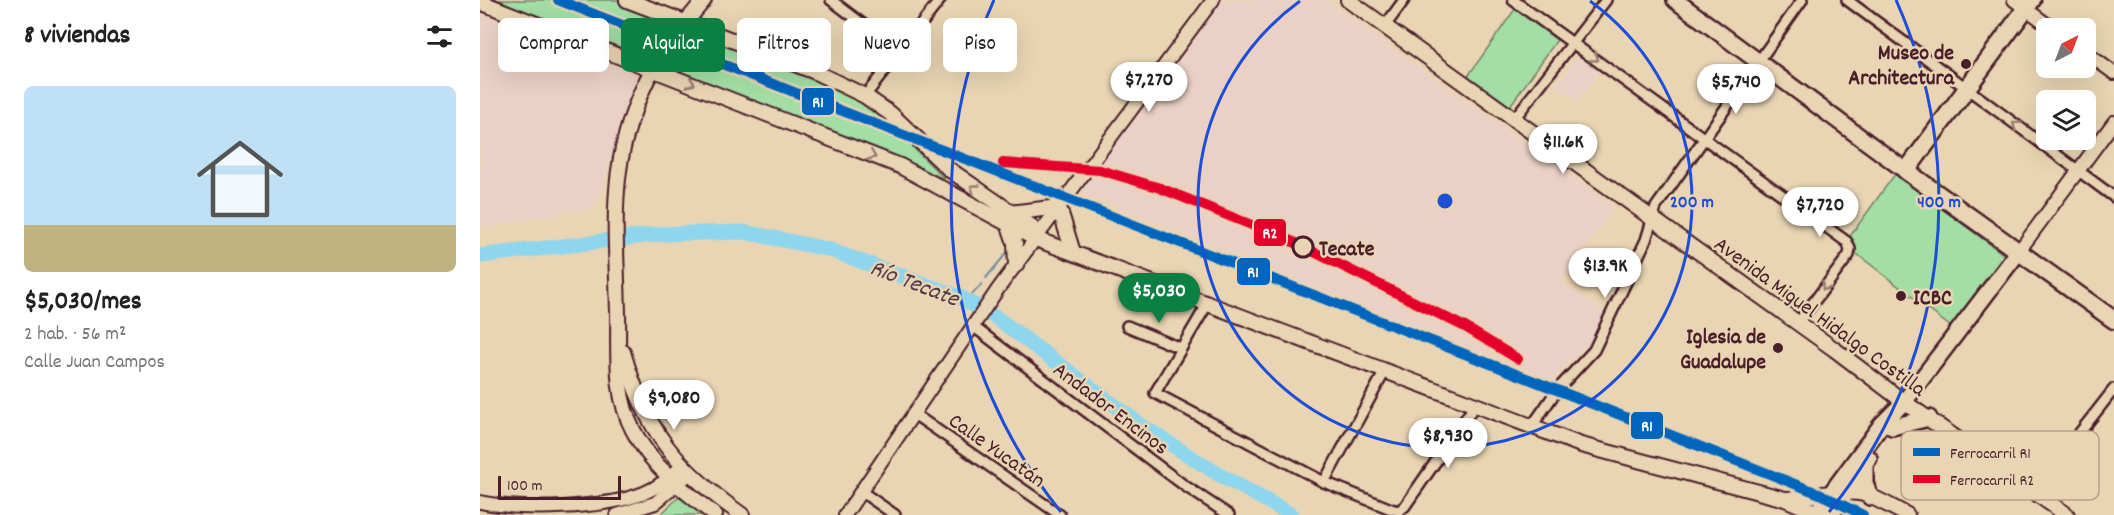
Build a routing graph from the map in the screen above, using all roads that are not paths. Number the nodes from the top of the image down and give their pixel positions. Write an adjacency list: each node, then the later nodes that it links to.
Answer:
1 (627, 0): 16 (main road)
2 (704, 0): 17 (main road)
3 (831, 0): 18 (street)
4 (940, 0): 19 (street)
5 (1213, 0): 39 (street)
6 (1348, 0): 21 (main road, Avenida Miguel Hidalgo Costilla)
7 (1404, 0): 21 (street)
8 (1513, 0): 23 (street)
9 (1606, 0): 23 (street)
10 (1675, 0): 26 (main road)
11 (1803, 0): 26 (street)
12 (1847, 0): 31 (street)
13 (2045, 0): 15 (highway)
14 (480, 2): 24 (main road)
15 (2026, 6): 20 (street); 31 (highway)
16 (678, 18)
17 (689, 18)
18 (855, 18)
19 (926, 18)
20 (2040, 18)
21 (1385, 26): 33 (main road, Avenida Miguel Hidalgo Costilla)
22 (725, 36): 32 (main road)
23 (1574, 43): 33 (street); 35 (street, one-way to 35)
24 (621, 56)
25 (2096, 60): 30 (street)
26 (1758, 61): 35 (street); 37 (main road)
27 (651, 72): 52 (main road)
28 (663, 72): 40 (main road, one-way to 40)
29 (884, 72): 32 (street)
30 (2114, 73)
31 (1972, 92): 36 (street, one-way to 31); 37 (highway)
32 (865, 96): 40 (main road, one-way to 32)
33 (1514, 119): 41 (main road, Avenida Miguel Hidalgo Costilla)
34 (2114, 122): 36 (street)
35 (1704, 137): 41 (street); 49 (street, one-way to 49)
36 (2078, 170): 38 (street); 44 (street)
37 (1910, 173): 44 (highway)
38 (2114, 196)
39 (1059, 207): 40 (main road); 42 (street); 43 (main road)
40 (1009, 218): 42 (main road); 46 (main road)
41 (1651, 219): 49 (main road, Avenida Miguel Hidalgo Costilla); 60 (street)
42 (1038, 235): 43 (main road); 45 (main road); 46 (street)
43 (1072, 249): 45 (main road)
44 (2019, 251): 48 (highway); 56 (main road)
45 (1085, 256): 47 (main road)
46 (1016, 265): 51 (street)
47 (1208, 303): 53 (street); 54 (main road)
48 (2114, 320)
49 (1798, 323): 56 (main road, Avenida Miguel Hidalgo Costilla)
50 (1127, 326): 53 (street)
51 (974, 327): 58 (street); 81 (street, Andador Encinos)
52 (619, 339): 65 (main road); 66 (main road)
53 (1180, 348): 67 (street, Andador Encinos)
54 (1384, 371): 57 (main road); 67 (street)
55 (2114, 389): 63 (street)
56 (1904, 402): 59 (main road, Avenida Miguel Hidalgo Costilla); 61 (main road); 69 (main road)
57 (1475, 405): 60 (main road); 67 (street, Andador Encinos)
58 (914, 414): 68 (street); 80 (street, Calle Yucatán)
59 (1929, 418): 61 (main road); 62 (main road, Avenida Miguel Hidalgo Costilla)
60 (1532, 426): 71 (main road)
61 (1892, 427): 64 (main road)
62 (1948, 431)
63 (2081, 431)
64 (1865, 464): 69 (main road); 70 (main road)
65 (685, 470): 66 (street); 77 (main road)
66 (674, 482): 73 (street); 75 (street); 76 (main road)
67 (1324, 482)
68 (862, 492): 78 (street); 79 (street)
69 (1838, 494): 70 (main road); 71 (main road); 74 (main road)
70 (1870, 497): 82 (main road)
71 (1785, 500): 74 (main road)
72 (2046, 500): 83 (main road, Avenida Miguel Hidalgo Costilla)
73 (480, 502)
74 (1821, 514)
75 (617, 515)
76 (715, 515)
77 (742, 515)
78 (845, 515)
79 (895, 515)
80 (1060, 515)
81 (1229, 515)
82 (1907, 515)
83 (2067, 515)

